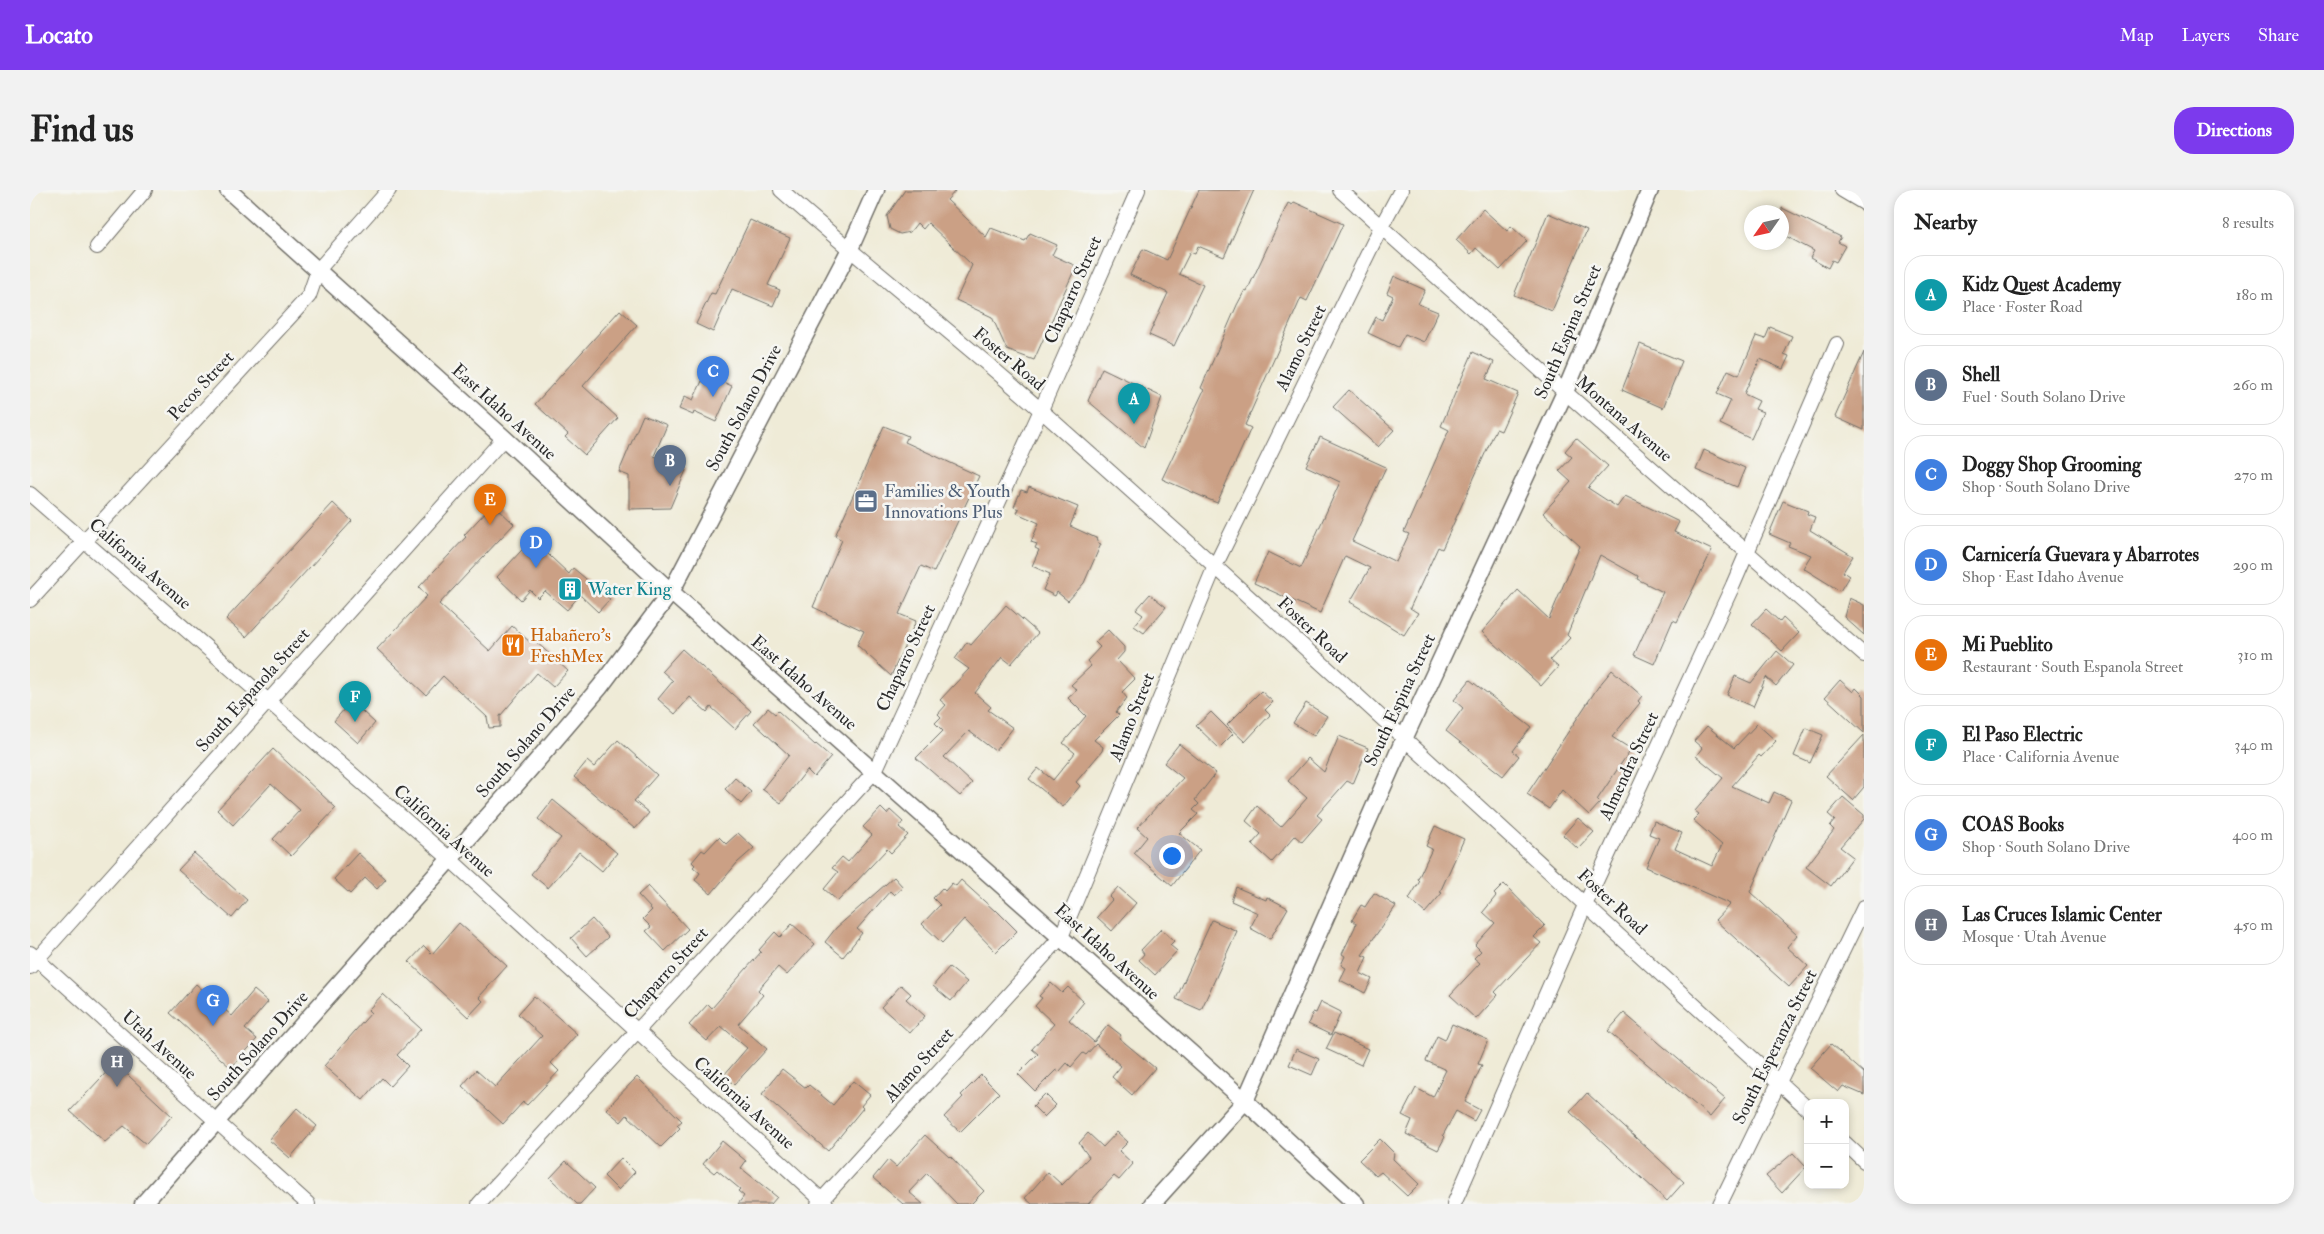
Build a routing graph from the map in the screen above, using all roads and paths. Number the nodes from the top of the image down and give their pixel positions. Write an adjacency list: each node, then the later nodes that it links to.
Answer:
1 (145, 190): 13 (street)
2 (228, 190): 15 (street, East Idaho Avenue)
3 (389, 190): 15 (street, Pecos Street)
4 (780, 190): 14 (street, Foster Road)
5 (876, 190): 14 (street, South Solano Drive)
6 (1138, 190): 18 (street, Chaparro Street)
7 (1340, 190): 12 (street, Montana Avenue)
8 (1401, 190): 12 (street, Alamo Street)
9 (1650, 190): 17 (street, South Espina Street)
10 (1842, 190): 11 (street)
11 (1864, 203)
12 (1381, 227): 17 (street, Montana Avenue); 23 (street, Alamo Street)
13 (97, 247)
14 (849, 251): 18 (street, Foster Road); 24 (street, South Solano Drive)
15 (318, 270): 19 (street, East Idaho Avenue); 21 (street, Pecos Street)
16 (1837, 344): 22 (street, Almendra Street)
17 (1565, 392): 22 (street, Montana Avenue); 28 (street, South Espina Street)
18 (1041, 410): 23 (street, Foster Road); 29 (street, Chaparro Street)
19 (504, 438): 24 (street, East Idaho Avenue); 27 (street, South Espanola Street)
20 (30, 494): 21 (street, California Avenue)
21 (85, 540): 25 (street, Pecos Street); 27 (street, California Avenue)
22 (1746, 552): 26 (street, Montana Avenue); 31 (street, Almendra Street)
23 (1215, 566): 28 (street, Foster Road); 33 (street, Alamo Street)
24 (671, 592): 29 (street, East Idaho Avenue); 30 (street, South Solano Drive)
25 (30, 600)
26 (1864, 654)
27 (269, 701): 30 (street, California Avenue); 34 (street, South Espanola Street)
28 (1404, 739): 31 (street, Foster Road); 37 (street, South Espina Street)
29 (875, 771): 33 (street, East Idaho Avenue); 35 (street, Chaparro Street)
30 (451, 860): 35 (street, California Avenue); 39 (street, South Solano Drive)
31 (1586, 903): 36 (street, Foster Road); 48 (street, Almendra Street)
32 (1864, 907): 36 (street, South Esperanza Street)
33 (1061, 937): 37 (street, East Idaho Avenue); 42 (street, Alamo Street)
34 (32, 960): 39 (street, Utah Avenue)
35 (638, 1032): 42 (street, California Avenue); 45 (street, Chaparro Street)
36 (1778, 1082): 38 (street, Foster Road); 49 (street, South Esperanza Street)
37 (1245, 1101): 46 (street, South Espina Street); 47 (street, East Idaho Avenue)
38 (1804, 1105)
39 (216, 1123): 43 (street, South Solano Drive); 44 (street, Utah Avenue)
40 (1846, 1144): 41 (street)
41 (1864, 1161)
42 (822, 1203)
43 (143, 1204)
44 (308, 1204)
45 (479, 1204)
46 (1152, 1204)
47 (1356, 1204)
48 (1454, 1204)
49 (1720, 1204)

